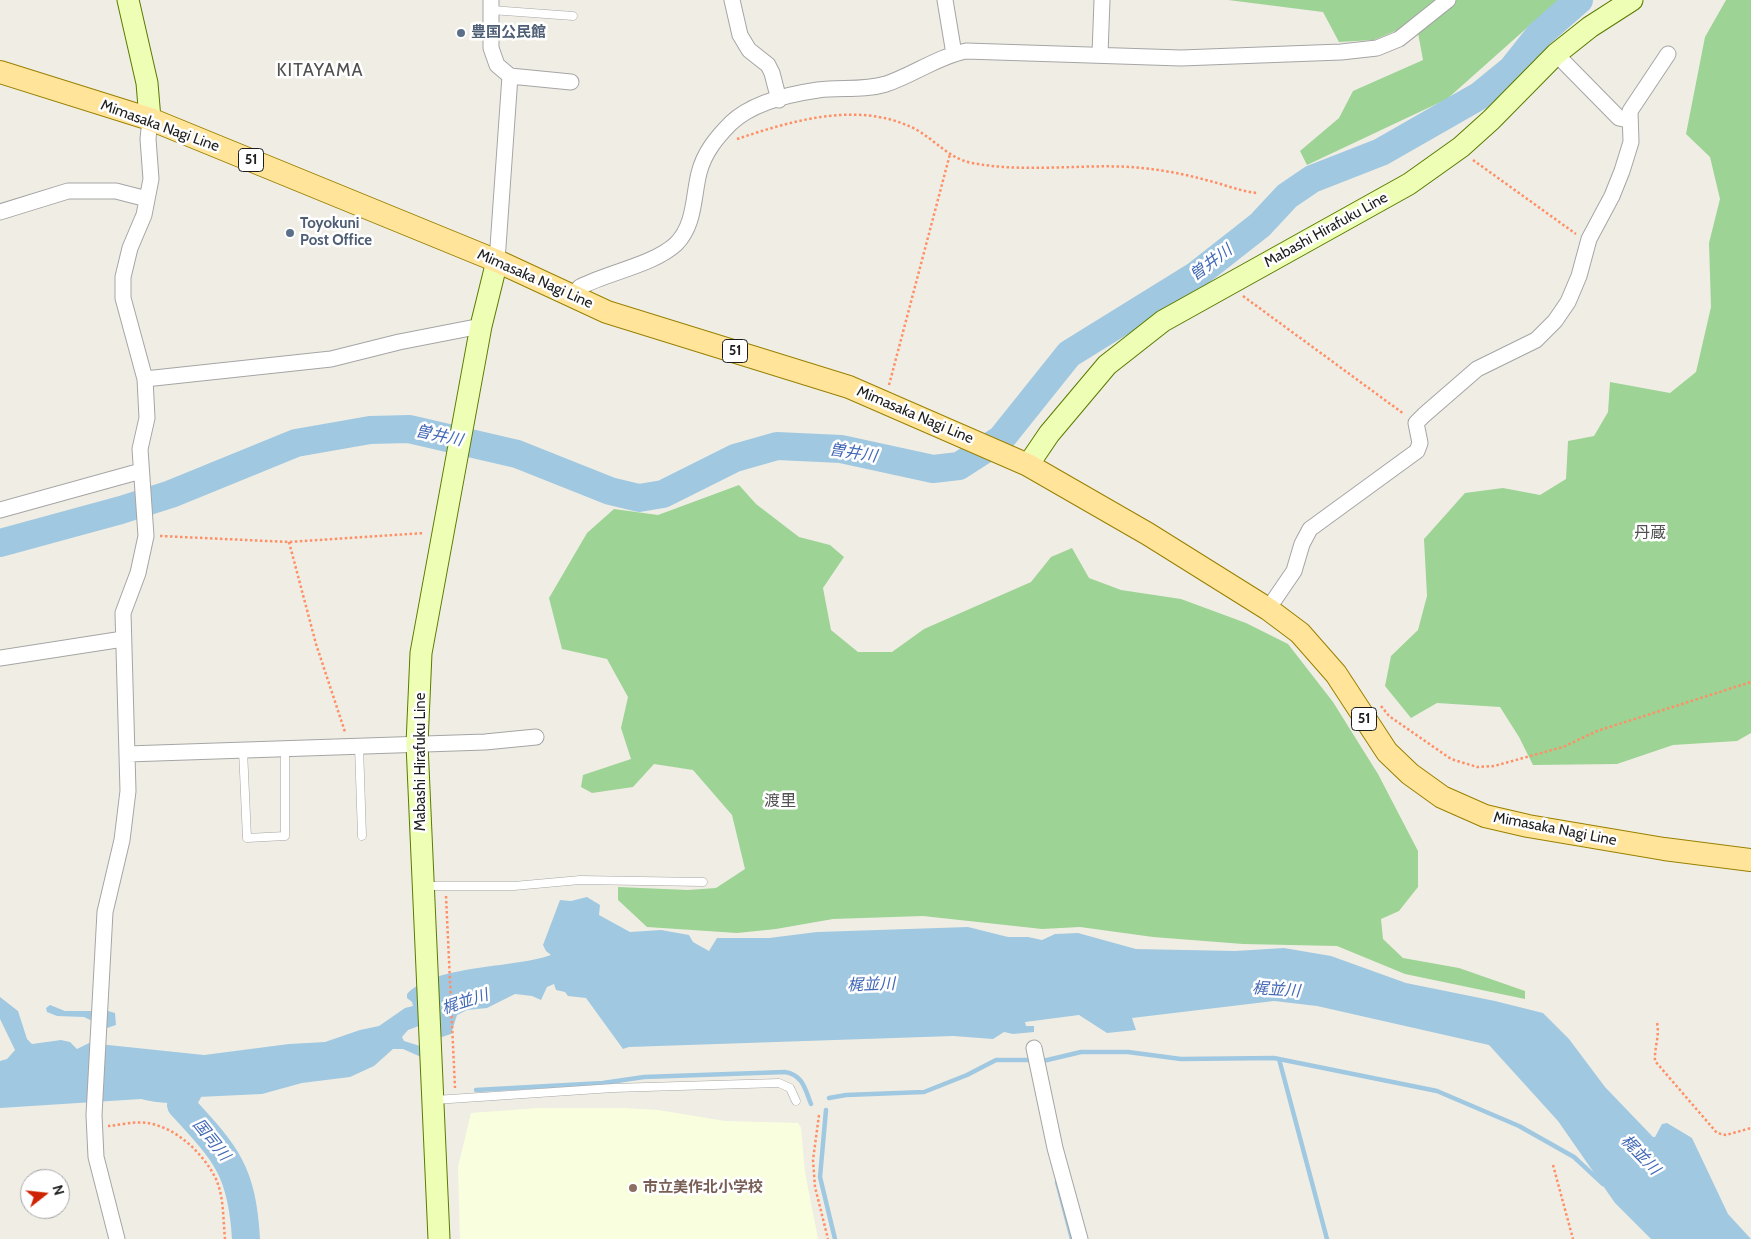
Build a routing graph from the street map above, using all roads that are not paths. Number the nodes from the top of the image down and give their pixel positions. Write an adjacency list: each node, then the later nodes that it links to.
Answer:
1 (128, 0): 17 (main road)
2 (732, 0): 16 (street)
3 (946, 0): 9 (street)
4 (1102, 0): 10 (street)
5 (1448, 0): 10 (street)
6 (1632, 0): 11 (main road, Mabashi Hirafuku Line)
7 (491, 5): 8 (lane); 14 (street)
8 (573, 16)
9 (954, 54): 10 (street); 16 (street)
10 (1100, 54)
11 (1556, 54): 18 (street); 25 (main road, Mabashi Hirafuku Line)
12 (1668, 54): 18 (street)
13 (0, 72): 17 (main road, Mimasaka Nagi Line / 51)
14 (510, 76): 15 (street); 21 (street)
15 (571, 82)
16 (779, 100): 22 (street)
17 (150, 119): 19 (street); 21 (main road, Mimasaka Nagi Line / 51)
18 (1628, 120): 28 (street)
19 (148, 199): 20 (street); 24 (street)
20 (0, 212)
21 (497, 262): 22 (main road, Mimasaka Nagi Line / 51); 23 (main road, Mabashi Hirafuku Line)
22 (572, 296): 25 (main road, Mimasaka Nagi Line / 51)
23 (482, 326): 24 (street); 32 (main road, Mabashi Hirafuku Line)
24 (145, 379): 26 (street)
25 (1028, 465): 28 (main road, Mimasaka Nagi Line / 51)
26 (141, 476): 27 (street); 29 (street)
27 (0, 510)
28 (1268, 608): 38 (main road, Mimasaka Nagi Line / 51)
29 (122, 639): 30 (street); 36 (street)
30 (0, 658)
31 (536, 737): 32 (street)
32 (417, 744): 33 (street); 40 (main road, Mabashi Hirafuku Line)
33 (354, 746): 34 (street); 37 (lane)
34 (285, 749): 35 (street); 35 (lane)
35 (243, 750): 36 (street)
36 (127, 754): 44 (street)
37 (362, 836)
38 (1751, 860)
39 (703, 882): 40 (lane)
40 (423, 890): 42 (main road, Mabashi Hirafuku Line)
41 (1034, 1048): 46 (street)
42 (432, 1098): 43 (lane); 45 (main road, Mabashi Hirafuku Line)
43 (796, 1101)
44 (117, 1239)
45 (438, 1239)
46 (1080, 1239)

